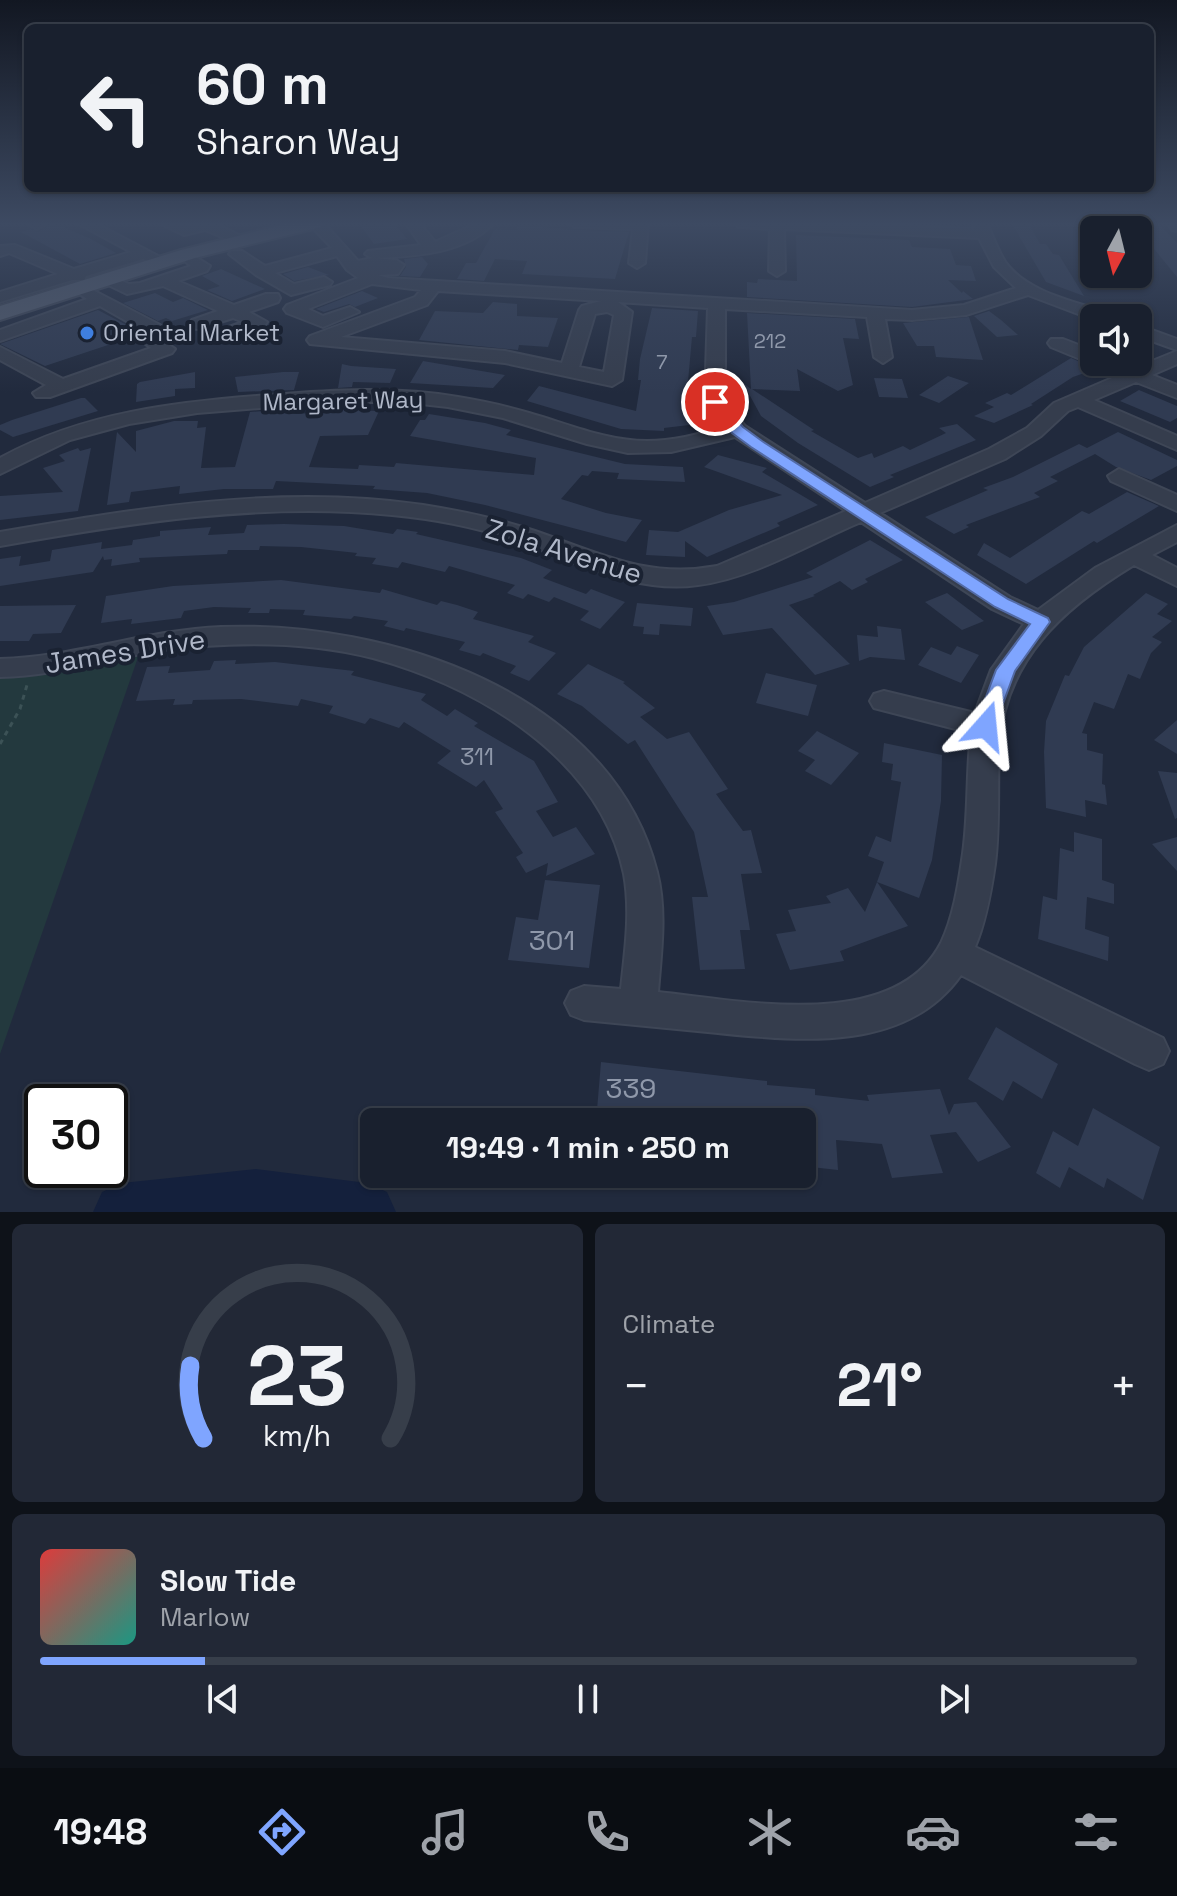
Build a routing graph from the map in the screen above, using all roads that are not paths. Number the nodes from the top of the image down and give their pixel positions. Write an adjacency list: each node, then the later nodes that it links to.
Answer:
1 (78, 280): 10 (street)
2 (109, 280): 10 (main road)
3 (109, 280): 10 (street)
4 (180, 280): 20 (street)
5 (274, 280): 6 (street)
6 (322, 280)
7 (333, 280): 11 (street)
8 (398, 280): 11 (street)
9 (1016, 280): 12 (street)
10 (90, 285): 14 (street); 22 (main road); 23 (street); 34 (street)
11 (427, 289): 16 (street); 29 (street); 29 (street)
12 (1029, 289): 17 (street); 19 (street)
13 (971, 290): 17 (street)
14 (0, 297)
15 (272, 298): 20 (street)
16 (608, 299): 18 (street); 36 (street); 36 (street)
17 (999, 300): 21 (street)
18 (717, 302): 21 (street); 42 (street)
19 (1080, 308)
20 (233, 312): 25 (street); 25 (street)
21 (875, 314): 32 (street)
22 (0, 316): 23 (street)
23 (8, 333)
24 (1152, 335): 27 (street)
25 (221, 336): 28 (street)
26 (1057, 343): 30 (street)
27 (1177, 345)
28 (245, 348)
29 (398, 348): 36 (street)
30 (1080, 352)
31 (0, 353): 34 (street)
32 (883, 357)
33 (1177, 357): 35 (street, Zola Avenue)
34 (21, 364): 37 (street)
35 (1152, 367)
36 (569, 370)
37 (0, 372)
38 (1132, 376): 41 (street, Zola Avenue)
39 (1137, 376): 40 (street)
40 (1177, 392)
41 (1076, 399): 43 (street); 47 (street, Zola Avenue)
42 (738, 430): 44 (street, Margaret Way); 47 (street)
43 (1177, 444)
44 (0, 467)
45 (1119, 476): 46 (street)
46 (1177, 504)
47 (861, 512): 49 (street, Zola Avenue); 52 (street)
48 (1177, 532): 50 (street)
49 (0, 539)
50 (1133, 555): 51 (street); 52 (street)
51 (1177, 578)
52 (1041, 622): 55 (street)
53 (0, 668): 58 (street, James Drive)
54 (884, 701): 55 (street)
55 (986, 726): 56 (street)
56 (954, 954): 58 (street); 59 (street)
57 (584, 1003): 58 (street)
58 (638, 1008)
59 (1149, 1051)

